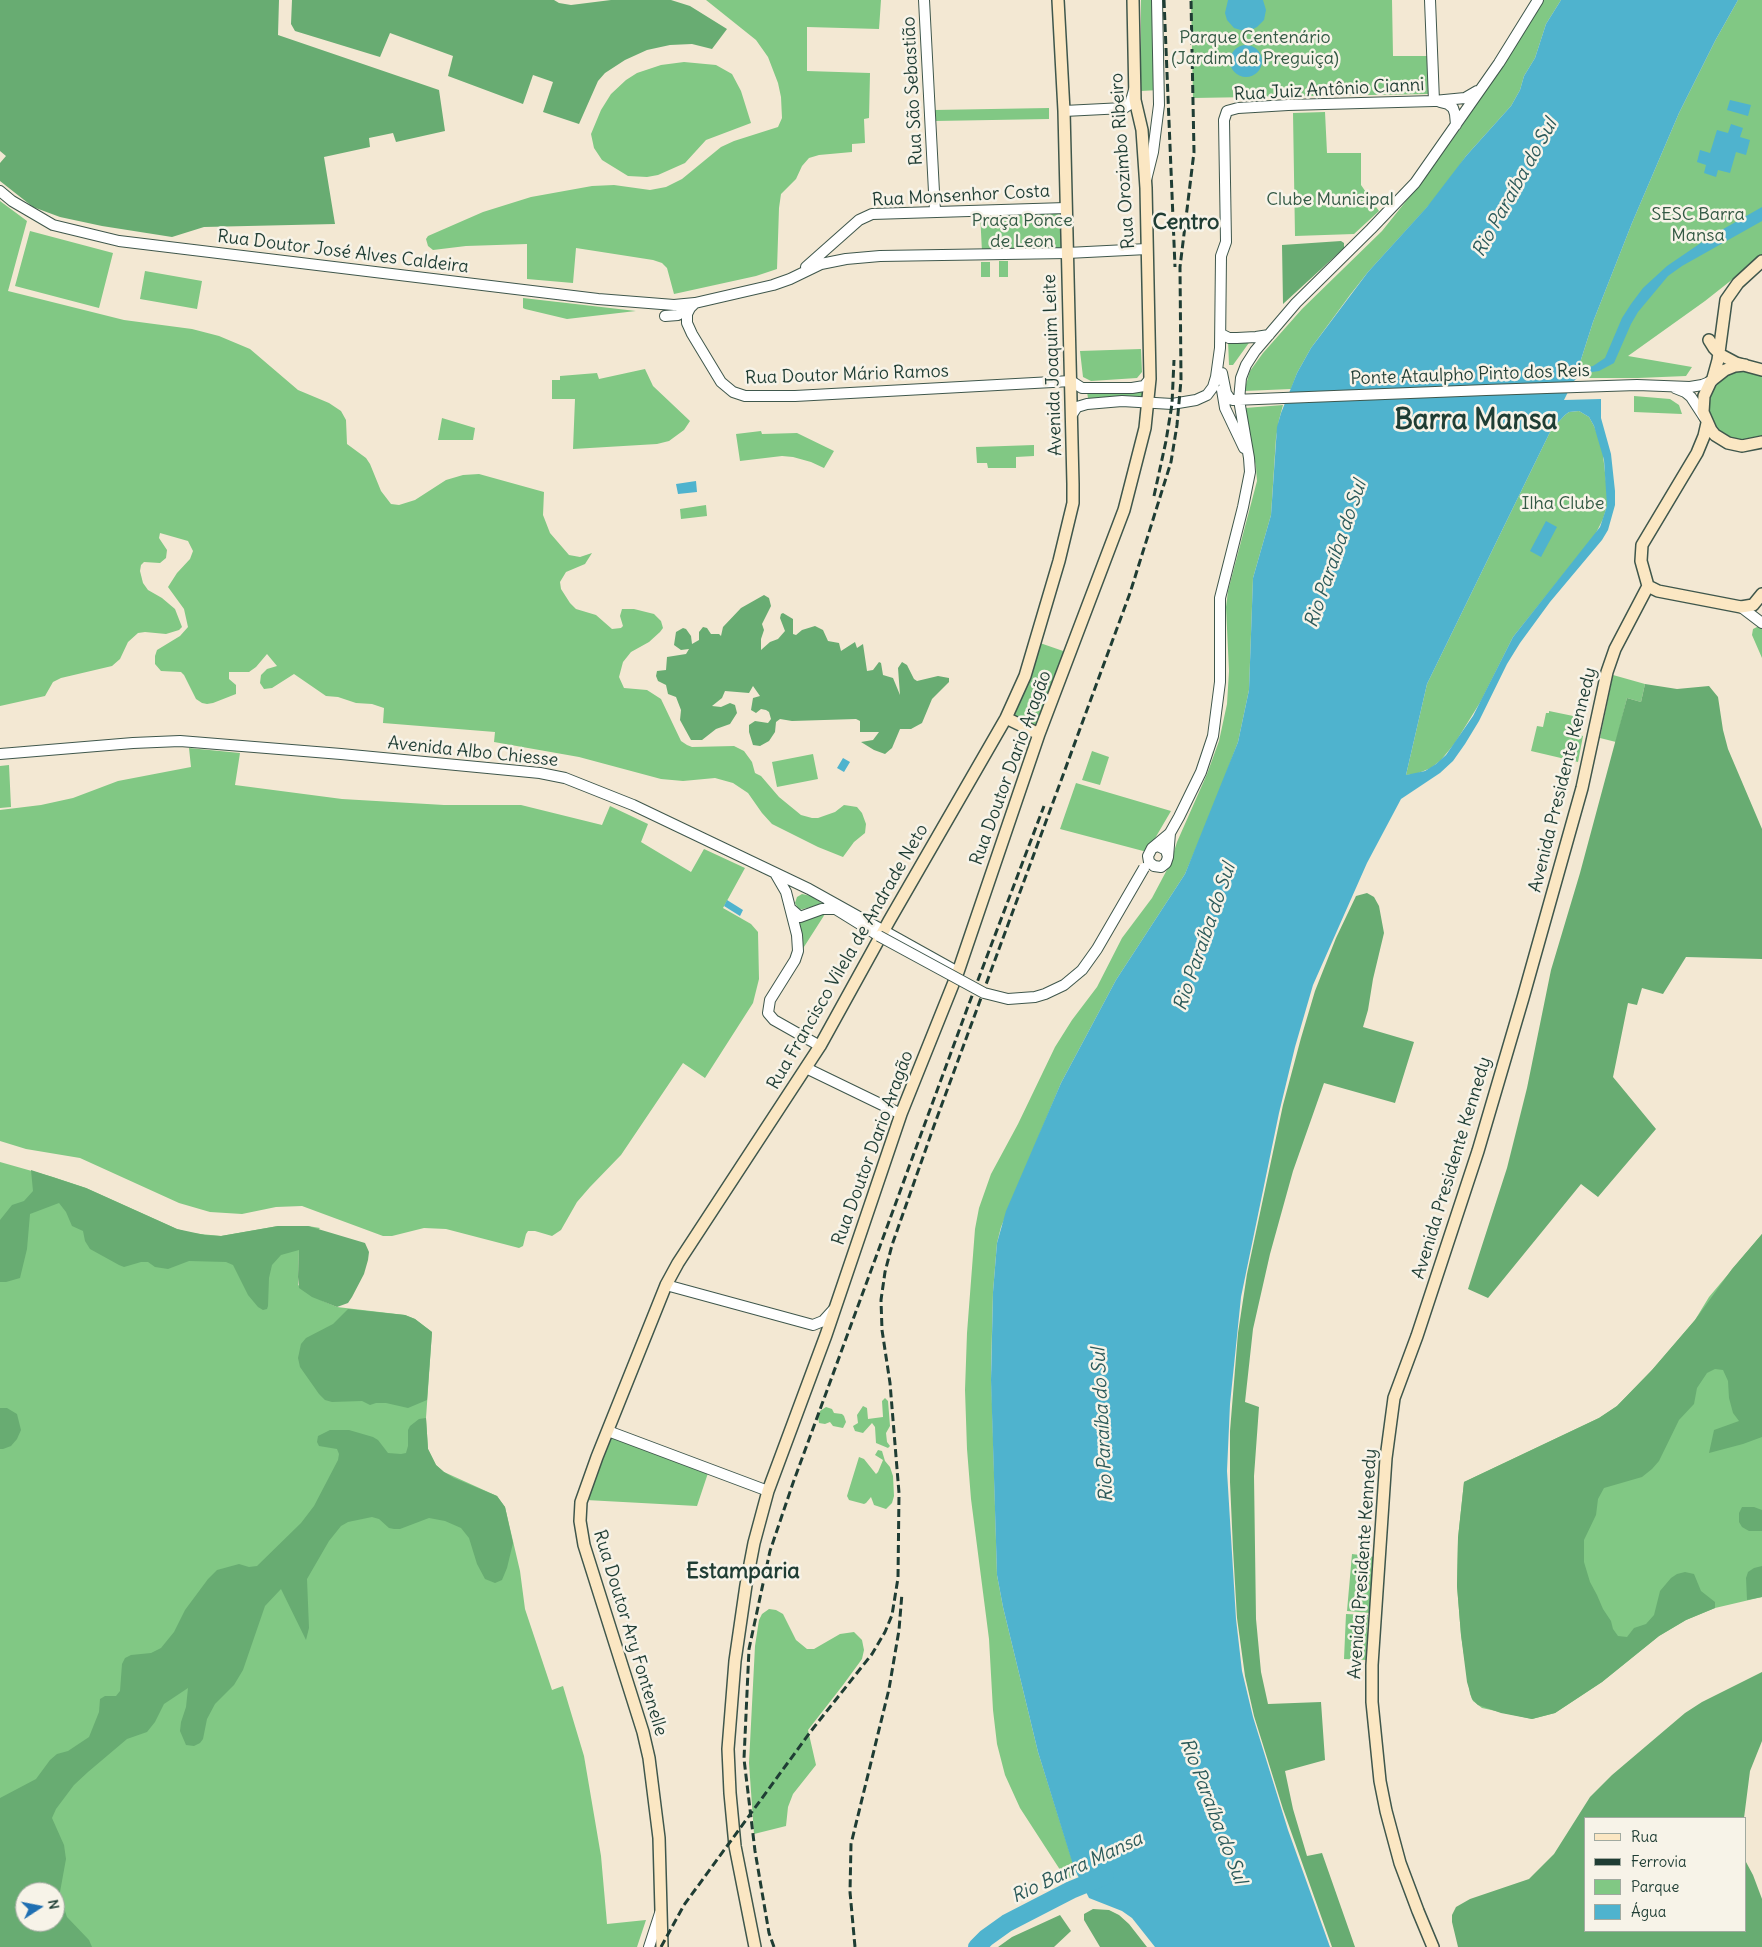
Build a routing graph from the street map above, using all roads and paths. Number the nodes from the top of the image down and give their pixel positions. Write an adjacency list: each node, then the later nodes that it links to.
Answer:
1 (924, 0): 15 (street, Rua São Sebastião)
2 (1058, 0): 10 (main road, Avenida Joaquim Leite)
3 (1134, 0): 7 (main road, Rua Orozimbo Ribeiro)
4 (1158, 0): 12 (street)
5 (1430, 0): 9 (street)
6 (1538, 0): 8 (street)
7 (1134, 89): 10 (street); 12 (main road, Rua Orozimbo Ribeiro)
8 (1478, 91): 9 (street, Rua Juiz Antônio Cianni); 11 (street)
9 (1434, 101): 11 (street, Rua Juiz Antônio Cianni); 25 (street, Rua Juiz Antônio Cianni)
10 (1064, 111): 14 (main road, Avenida Joaquim Leite)
11 (1456, 125): 26 (street)
12 (1146, 180): 16 (main road, Rua Orozimbo Ribeiro)
13 (0, 191): 20 (street, Rua Doutor José Alves Caldeira)
14 (1066, 208): 15 (street, Rua Monsenhor Costa); 17 (main road, Avenida Joaquim Leite)
15 (935, 211): 19 (street, Rua Monsenhor Costa)
16 (1147, 249): 17 (street); 33 (main road, Rua Orozimbo Ribeiro)
17 (1067, 253): 19 (street); 34 (main road, Avenida Joaquim Leite)
18 (1762, 261): 29 (main road)
19 (790, 279): 21 (street)
20 (658, 304): 21 (street, Rua Doutor José Alves Caldeira); 22 (street)
21 (693, 304): 22 (street); 24 (street)
22 (680, 314): 23 (street); 24 (street, Rua Doutor Mário Ramos)
23 (665, 316)
24 (687, 323): 34 (street, Rua Doutor Mário Ramos)
25 (1221, 334): 26 (street); 28 (street)
26 (1269, 335): 37 (street)
27 (1709, 340): 29 (main road)
28 (1220, 348): 32 (street); 38 (street)
29 (1719, 354): 30 (main road); 35 (main road)
30 (1745, 365): 31 (main road); 35 (main road)
31 (1762, 370)
32 (1222, 372): 37 (street); 42 (street)
33 (1150, 379): 34 (street); 38 (main road, Rua Doutor Dario Aragão)
34 (1071, 381): 39 (main road, Avenida Joaquim Leite)
35 (1712, 381): 36 (street, Ponte Ataulpho Pinto dos Reis); 40 (main road)
36 (1664, 386): 37 (street, Ponte Ataulpho Pinto dos Reis); 40 (street)
37 (1244, 400): 42 (street)
38 (1148, 402): 39 (street); 48 (main road, Rua Doutor Dario Aragão)
39 (1073, 414): 47 (main road, Avenida Joaquim Leite)
40 (1706, 422): 41 (main road); 43 (main road)
41 (1762, 442)
42 (1249, 458): 50 (street)
43 (1648, 586): 45 (main road); 71 (main road, Avenida Presidente Kennedy)
44 (1762, 594): 45 (main road)
45 (1741, 607): 46 (street)
46 (1762, 623)
47 (1006, 718): 48 (main road); 58 (main road, Rua Francisco Vilela de Andrade Neto)
48 (1039, 734): 59 (main road, Rua Doutor Dario Aragão)
49 (0, 754): 54 (street, Avenida Albo Chiesse)
50 (1170, 833): 51 (street); 52 (street)
51 (1152, 848): 52 (street); 53 (street)
52 (1168, 857): 53 (street)
53 (1146, 865): 57 (street, bridge)
54 (775, 872): 55 (street, Avenida Albo Chiesse); 56 (street)
55 (809, 889): 56 (street); 57 (street); 58 (street, Avenida Albo Chiesse)
56 (790, 906): 57 (street); 60 (street)
57 (833, 909)
58 (885, 930): 59 (street, Avenida Albo Chiesse); 60 (main road, Rua Francisco Vilela de Andrade Neto)
59 (958, 972): 62 (main road, Rua Doutor Dario Aragão)
60 (820, 1046): 61 (main road, Rua Francisco Vilela de Andrade Neto)
61 (806, 1068): 62 (street); 63 (main road, Rua Francisco Vilela de Andrade Neto)
62 (901, 1114): 64 (main road, Rua Doutor Dario Aragão)
63 (666, 1285): 64 (street); 65 (main road, Rua Doutor Ary Fontenelle)
64 (836, 1305): 66 (main road, Rua Doutor Dario Aragão)
65 (608, 1431): 66 (street); 67 (main road, Rua Doutor Ary Fontenelle)
66 (768, 1491): 70 (main road, Rua Doutor Dario Aragão)
67 (662, 1908): 68 (street); 69 (main road, Rua Doutor Ary Fontenelle)
68 (649, 1947)
69 (662, 1947)
70 (754, 1947)
71 (1433, 1947)

